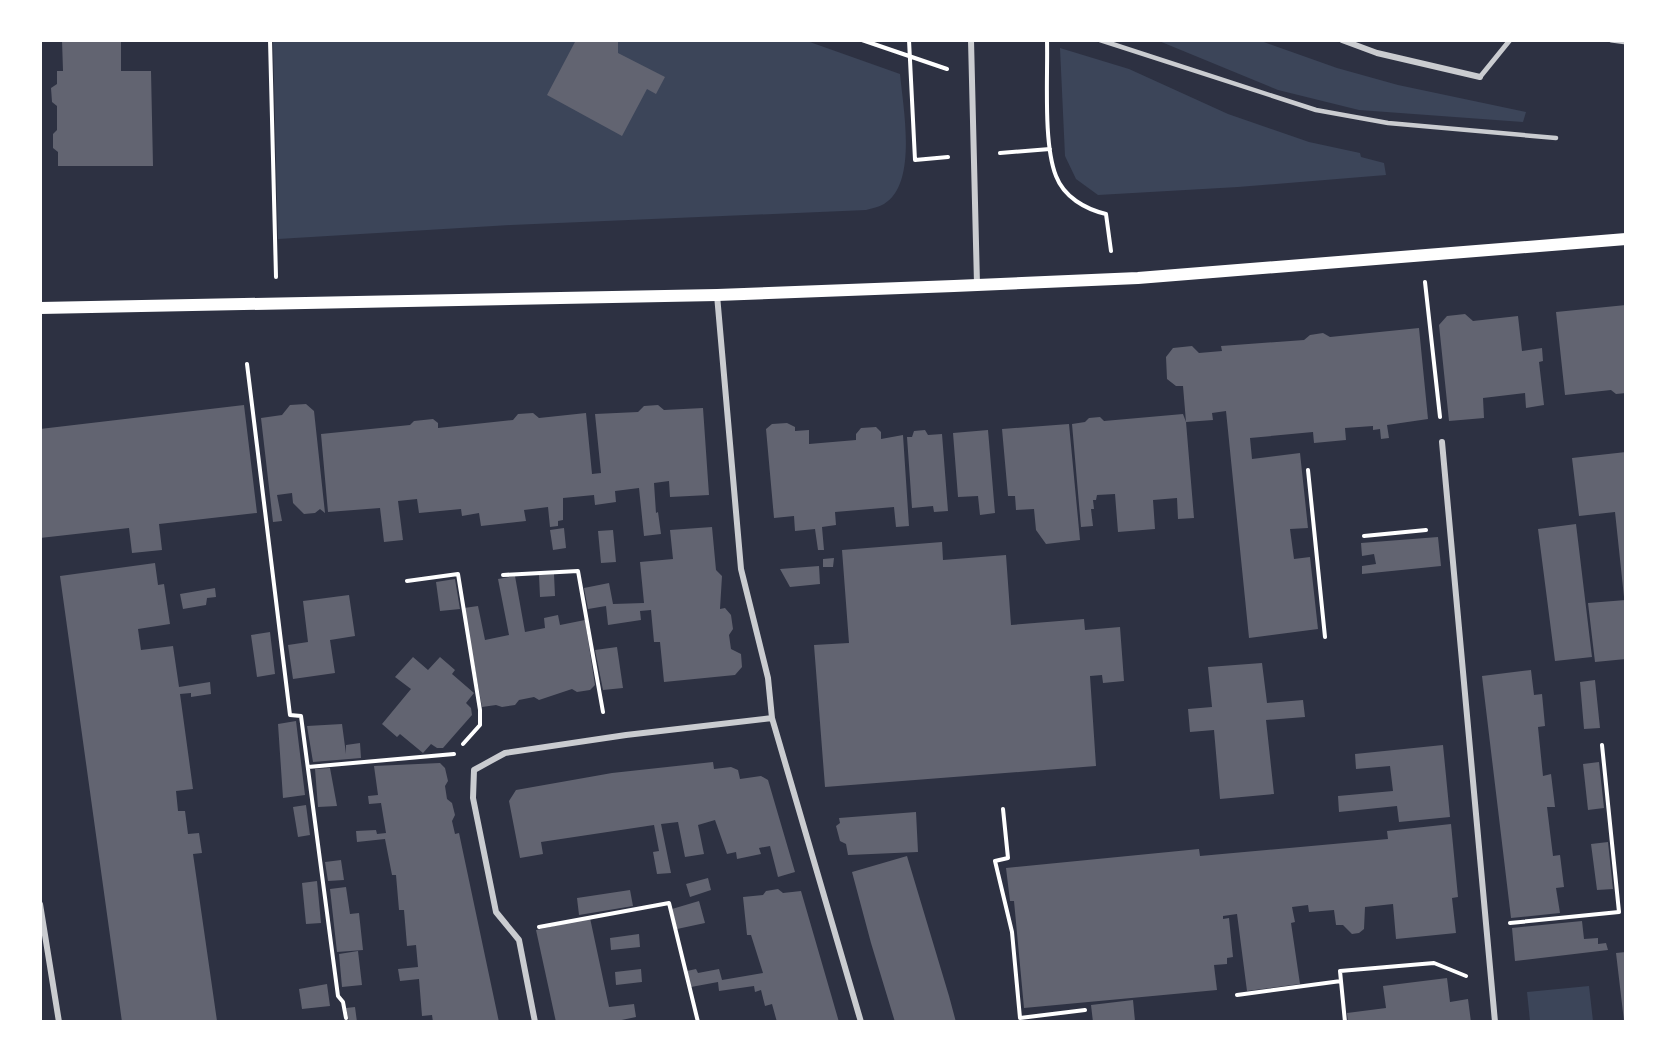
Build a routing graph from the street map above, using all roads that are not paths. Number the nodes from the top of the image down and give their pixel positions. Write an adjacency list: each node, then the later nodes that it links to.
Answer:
1 (971, 40): 10 (street)
2 (1100, 40): 8 (lane)
3 (1342, 40): 7 (street)
4 (1510, 40): 7 (street)
5 (1611, 40): 6 (street)
6 (1626, 42)
7 (1480, 77)
8 (1556, 138)
9 (1626, 239): 10 (main road)
10 (977, 284): 11 (main road)
11 (717, 295): 12 (main road); 14 (street)
12 (40, 308)
13 (1443, 442): 19 (street)
14 (772, 718): 17 (street); 18 (street)
15 (40, 904): 16 (street)
16 (59, 1022)
17 (534, 1022)
18 (861, 1022)
19 (1495, 1022)

